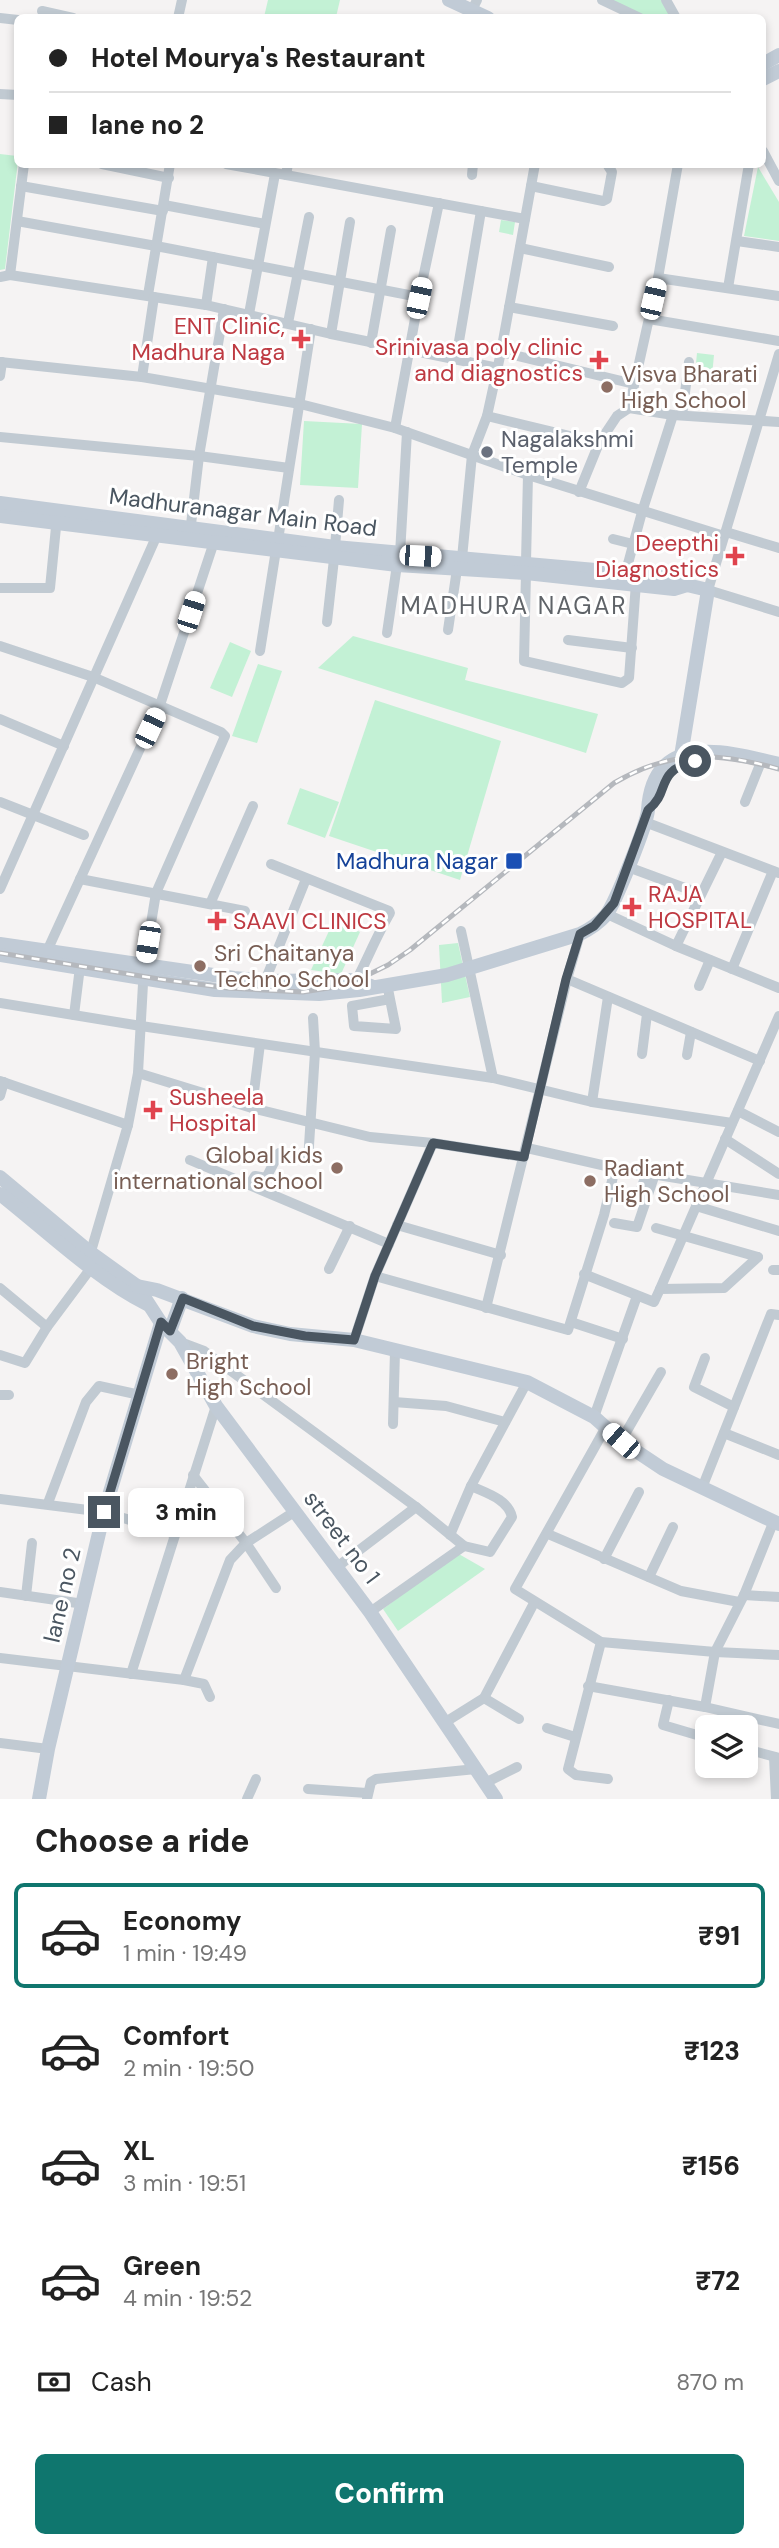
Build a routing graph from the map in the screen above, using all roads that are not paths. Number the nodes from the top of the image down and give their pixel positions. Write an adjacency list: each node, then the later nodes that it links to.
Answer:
1 (437, 0): 4 (street)
2 (449, 0): 4 (street)
3 (602, 0): 5 (street)
4 (472, 11)
5 (632, 14)
6 (766, 157): 17 (street)
7 (23, 168): 18 (street)
8 (121, 168): 16 (street)
9 (170, 168): 16 (street)
10 (256, 168): 15 (street)
11 (534, 168): 19 (street)
12 (610, 168): 19 (street)
13 (677, 168): 38 (street)
14 (749, 168): 29 (street)
15 (283, 171): 20 (street); 27 (street)
16 (169, 178): 21 (street)
17 (779, 181)
18 (21, 186): 21 (street); 25 (street)
19 (531, 186): 24 (street)
20 (439, 203): 22 (street); 44 (street)
21 (163, 208): 27 (street); 30 (street)
22 (481, 211): 24 (street); 59 (street)
23 (309, 217): 36 (street)
24 (525, 219): 32 (street)
25 (17, 221): 30 (street); 37 (street)
26 (350, 222): 39 (street)
27 (265, 224): 34 (street)
28 (391, 230): 41 (street)
29 (737, 241): 31 (street); 40 (street)
30 (156, 246): 33 (street); 42 (street)
31 (779, 247)
32 (520, 248): 35 (street); 46 (street)
33 (213, 257): 34 (street); 45 (street)
34 (257, 266): 36 (street); 48 (street)
35 (609, 267)
36 (299, 273): 39 (street); 50 (street)
37 (5, 276): 42 (street)
38 (658, 278): 40 (street); 49 (street)
39 (341, 282): 41 (street); 53 (street)
40 (728, 288): 43 (street)
41 (380, 290): 44 (street); 55 (street)
42 (151, 296): 45 (street); 64 (street)
43 (779, 296)
44 (419, 298): 56 (street)
45 (206, 305): 47 (street)
46 (509, 307): 51 (street); 57 (street)
47 (224, 309): 48 (street); 66 (street)
48 (249, 314): 50 (street)
49 (649, 319): 54 (street); 65 (street)
50 (288, 323): 52 (street)
51 (613, 326)
52 (311, 329): 53 (street); 67 (street)
53 (331, 334): 55 (street)
54 (779, 341)
55 (371, 343): 56 (street)
56 (410, 350): 59 (street); 73 (street)
57 (501, 352): 62 (street); 65 (street)
58 (779, 354): 71 (street)
59 (456, 359): 62 (street)
60 (1, 362): 63 (street); 64 (street)
61 (690, 362): 69 (street)
62 (498, 368): 70 (street)
63 (0, 376)
64 (142, 376): 66 (street)
65 (634, 384): 68 (street)
66 (211, 388): 67 (street); 78 (street)
67 (300, 404): 73 (street); 79 (street)
68 (629, 408): 69 (street); 76 (street)
69 (678, 415): 71 (street); 84 (street)
70 (487, 416): 76 (street); 77 (street)
71 (761, 421): 72 (street); 88 (street)
72 (779, 422)
73 (395, 428): 74 (street)
74 (407, 432): 77 (street); 96 (street)
75 (0, 437): 78 (street)
76 (599, 443): 81 (street)
77 (472, 455): 80 (street); 97 (street)
78 (199, 456): 79 (street); 87 (street)
79 (289, 468): 93 (street)
80 (528, 475): 81 (street); 98 (street)
81 (579, 492): 84 (street)
82 (339, 500): 95 (street)
83 (0, 503): 86 (street, Madhuranagar Main Road)
84 (642, 512): 88 (street); 92 (street)
85 (0, 516): 86 (street, Madhuranagar Main Road)
86 (57, 516): 87 (street, Madhuranagar Main Road); 89 (street, Madhuranagar Main Road); 102 (street)
87 (190, 534): 89 (street, Madhuranagar Main Road); 91 (street, Madhuranagar Main Road); 93 (street, Madhuranagar Main Road)
88 (725, 534): 94 (street); 103 (street)
89 (157, 535): 112 (street)
90 (613, 539): 92 (street)
91 (214, 542): 93 (street, Madhuranagar Main Road); 113 (street)
92 (633, 544): 99 (street)
93 (277, 545): 95 (street, Madhuranagar Main Road); 111 (street)
94 (779, 548)
95 (335, 553): 96 (street, Madhuranagar Main Road); 105 (street)
96 (398, 560): 97 (street, Madhuranagar Main Road); 107 (street)
97 (459, 563): 98 (street, Madhuranagar Main Road); 106 (street)
98 (526, 568): 99 (street, Madhuranagar Main Road); 100 (street, Madhuranagar Main Road); 110 (street)
99 (626, 571): 101 (street, Madhuranagar Main Road)
100 (636, 583): 101 (street, Madhuranagar Main Road); 110 (street)
101 (687, 585): 103 (street, Madhuranagar Main Road)
102 (0, 588)
103 (708, 590): 104 (street); 116 (street)
104 (779, 612)
105 (327, 622)
106 (448, 630)
107 (387, 633)
108 (568, 640): 110 (street)
109 (0, 646): 112 (street)
110 (632, 648)
111 (260, 651)
112 (93, 677): 113 (street); 115 (street)
113 (160, 705): 130 (street); 133 (street)
114 (0, 719): 115 (street)
115 (64, 746): 123 (street)
116 (681, 756): 117 (street); 124 (street)
117 (779, 764)
118 (759, 767): 119 (street); 121 (street); 124 (street)
119 (779, 772)
120 (0, 802): 123 (street)
121 (745, 802)
122 (253, 806): 135 (street)
123 (33, 816): 125 (street); 132 (street)
124 (646, 816): 126 (street); 128 (street)
125 (84, 835)
126 (722, 852): 129 (street); 134 (street)
127 (271, 864): 131 (street)
128 (628, 867): 134 (street); 137 (street)
129 (776, 872): 147 (street)
130 (80, 879): 133 (street); 142 (street)
131 (306, 879): 150 (street); 151 (street)
132 (0, 889)
133 (156, 893): 135 (street); 148 (street)
134 (701, 894): 141 (street)
135 (210, 904): 136 (street)
136 (245, 911)
137 (607, 914): 139 (street); 141 (street)
138 (460, 932): 146 (street)
139 (580, 934): 146 (street); 149 (street)
140 (0, 943): 142 (street)
141 (676, 946): 144 (street)
142 (47, 951): 148 (street)
143 (0, 955): 145 (street)
144 (710, 960): 147 (street); 152 (street)
145 (80, 967): 148 (street); 158 (street)
146 (467, 969): 154 (street); 169 (street)
147 (732, 969): 153 (street)
148 (144, 973): 150 (street); 154 (street); 161 (street)
149 (566, 979): 155 (street); 171 (street)
150 (265, 981): 151 (street)
151 (356, 981): 154 (street)
152 (699, 986)
153 (779, 988)
154 (383, 990): 154 (street)
155 (608, 997): 157 (street); 173 (street)
156 (0, 1003): 158 (street)
157 (647, 1014): 162 (street); 165 (street)
158 (74, 1015): 161 (street)
159 (779, 1016): 167 (street)
160 (313, 1018): 164 (street)
161 (141, 1026): 163 (street); 168 (street)
162 (691, 1032): 166 (street); 167 (street)
163 (260, 1044): 164 (street); 174 (street)
164 (315, 1052): 169 (street); 176 (street)
165 (642, 1054)
166 (687, 1055)
167 (760, 1061): 175 (street)
168 (138, 1073): 174 (street); 178 (street)
169 (493, 1078): 171 (street)
170 (2, 1082): 172 (street); 178 (street)
171 (540, 1091): 173 (street); 182 (street)
172 (0, 1096)
173 (592, 1102): 177 (street)
174 (252, 1108): 176 (street)
175 (738, 1111): 177 (street); 179 (street)
176 (310, 1122): 181 (street); 185 (street)
177 (732, 1123): 180 (street)
178 (128, 1125): 203 (street)
179 (779, 1132)
180 (725, 1139): 188 (street); 190 (street)
181 (433, 1143): 182 (street); 196 (street)
182 (525, 1152): 186 (street); 202 (street)
183 (279, 1153): 191 (street)
184 (190, 1160): 191 (street)
185 (308, 1161)
186 (615, 1168): 187 (street); 205 (street)
187 (651, 1174): 190 (street); 195 (street)
188 (779, 1174)
189 (0, 1177): 203 (street, street no 1)
190 (707, 1182): 193 (street); 194 (street)
191 (250, 1184): 197 (street)
192 (0, 1194): 203 (street, street no 1)
193 (779, 1195)
194 (696, 1206): 199 (street); 200 (street)
195 (614, 1223)
196 (397, 1225): 201 (street); 202 (street)
197 (350, 1226): 201 (street); 204 (street)
198 (656, 1228): 200 (street)
199 (779, 1231)
200 (683, 1237): 208 (street); 208 (street)
201 (389, 1244): 206 (street)
202 (501, 1255): 212 (street)
203 (90, 1261): 209 (street, street no 1); 215 (street)
204 (329, 1269)
205 (584, 1274): 210 (street); 214 (street)
206 (375, 1276): 212 (street); 218 (street)
207 (0, 1288): 215 (street)
208 (660, 1289): 210 (street)
209 (133, 1290): 211 (street); 216 (street, street no 1)
210 (637, 1296): 217 (street)
211 (183, 1298): 216 (street, lane no 2); 218 (street)
212 (486, 1308): 214 (street)
213 (779, 1315): 227 (street)
214 (569, 1326): 217 (street)
215 (47, 1327): 220 (street)
216 (170, 1332): 224 (street, lane no 2); 226 (street, street no 1); 241 (street)
217 (623, 1339): 228 (street)
218 (354, 1340): 219 (street)
219 (395, 1351): 223 (street); 225 (street)
220 (0, 1355)
221 (705, 1358): 227 (street)
222 (661, 1372): 233 (street)
223 (527, 1382): 228 (street); 229 (street)
224 (140, 1395): 240 (street); 242 (street, lane no 2)
225 (394, 1402): 229 (street); 230 (street)
226 (216, 1406): 235 (street); 243 (street, street no 1)
227 (734, 1407): 232 (street)
228 (594, 1416): 231 (street)
229 (505, 1422): 236 (street)
230 (393, 1424)
231 (606, 1427): 233 (street); 247 (street)
232 (724, 1433): 234 (street); 237 (street)
233 (621, 1441): 237 (street)
234 (779, 1455)
235 (194, 1475): 246 (street); 249 (street)
236 (471, 1486): 248 (street); 251 (street)
237 (702, 1488): 244 (street)
238 (639, 1492): 252 (street)
239 (0, 1499): 240 (street)
240 (48, 1503): 242 (street)
241 (416, 1507): 248 (street); 253 (street)
242 (104, 1512): 246 (street); 261 (street, lane no 2)
243 (294, 1512): 249 (street); 253 (street, street no 1)
244 (776, 1523): 259 (street)
245 (673, 1527): 254 (street)
246 (175, 1534): 268 (street)
247 (548, 1534): 252 (street); 260 (street)
248 (450, 1535): 251 (street)
249 (246, 1543): 255 (street); 269 (street)
250 (32, 1544): 257 (street)
251 (464, 1546): 262 (street)
252 (604, 1559): 254 (street)
253 (337, 1567): 262 (street, street no 1)
254 (649, 1577): 259 (street)
255 (276, 1588)
256 (0, 1592): 257 (street)
257 (26, 1596): 261 (street)
258 (779, 1597): 259 (street)
259 (742, 1599): 264 (street)
260 (534, 1603): 263 (street); 272 (street)
261 (84, 1604): 267 (street, lane no 2)
262 (370, 1612): 276 (street, street no 1)
263 (601, 1642): 264 (street); 270 (street)
264 (715, 1652): 265 (street); 274 (street)
265 (779, 1655)
266 (0, 1658): 267 (street)
267 (68, 1665): 268 (street); 282 (street, lane no 2)
268 (131, 1674): 269 (street)
269 (184, 1680): 271 (street)
270 (588, 1686): 273 (street); 280 (street)
271 (210, 1697)
272 (484, 1698): 275 (street); 276 (street)
273 (669, 1700): 274 (street); 279 (street)
274 (705, 1707): 277 (street)
275 (519, 1719)
276 (444, 1723): 286 (street, street no 1)
277 (779, 1724)
278 (547, 1728): 280 (street)
279 (695, 1734)
280 (575, 1737): 288 (street)
281 (0, 1744): 282 (street)
282 (48, 1749): 292 (street, lane no 2)
283 (758, 1752): 284 (street)
284 (777, 1757): 295 (street)
285 (517, 1767): 289 (street)
286 (476, 1769): 289 (street, street no 1); 291 (street)
287 (256, 1779): 293 (street)
288 (608, 1779)
289 (485, 1783): 294 (street, street no 1)
290 (308, 1789): 291 (street)
291 (367, 1796)
292 (40, 1799)
293 (247, 1799)
294 (496, 1799)
295 (776, 1799)

